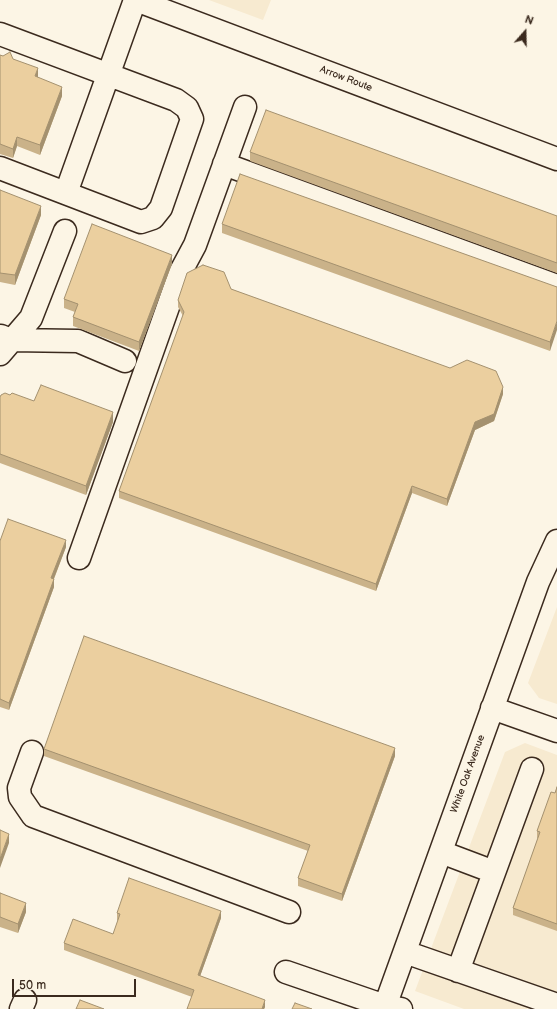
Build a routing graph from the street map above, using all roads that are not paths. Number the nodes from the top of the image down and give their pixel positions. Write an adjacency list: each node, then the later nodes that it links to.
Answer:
1 (135, 0): 3 (street); 5 (street, Arrow Route)
2 (0, 34): 3 (street)
3 (108, 75): 8 (street); 8 (street)
4 (245, 107): 6 (street)
5 (557, 159)
6 (224, 164): 10 (street); 14 (street)
7 (0, 168): 8 (street)
8 (66, 193)
9 (65, 231): 11 (street)
10 (557, 286)
11 (4, 343): 12 (street)
12 (125, 361)
13 (557, 541): 15 (street, White Oak Avenue)
14 (79, 558)
15 (492, 708): 16 (street); 19 (street, White Oak Avenue)
16 (557, 731)
17 (32, 752): 21 (street)
18 (532, 769): 20 (street)
19 (441, 852): 20 (street); 22 (street, White Oak Avenue)
20 (494, 872): 23 (street)
21 (289, 912)
22 (405, 952): 23 (street); 26 (street, White Oak Avenue)
23 (458, 971): 25 (street)
24 (286, 972): 26 (street)
25 (557, 1005)
26 (390, 1008)

